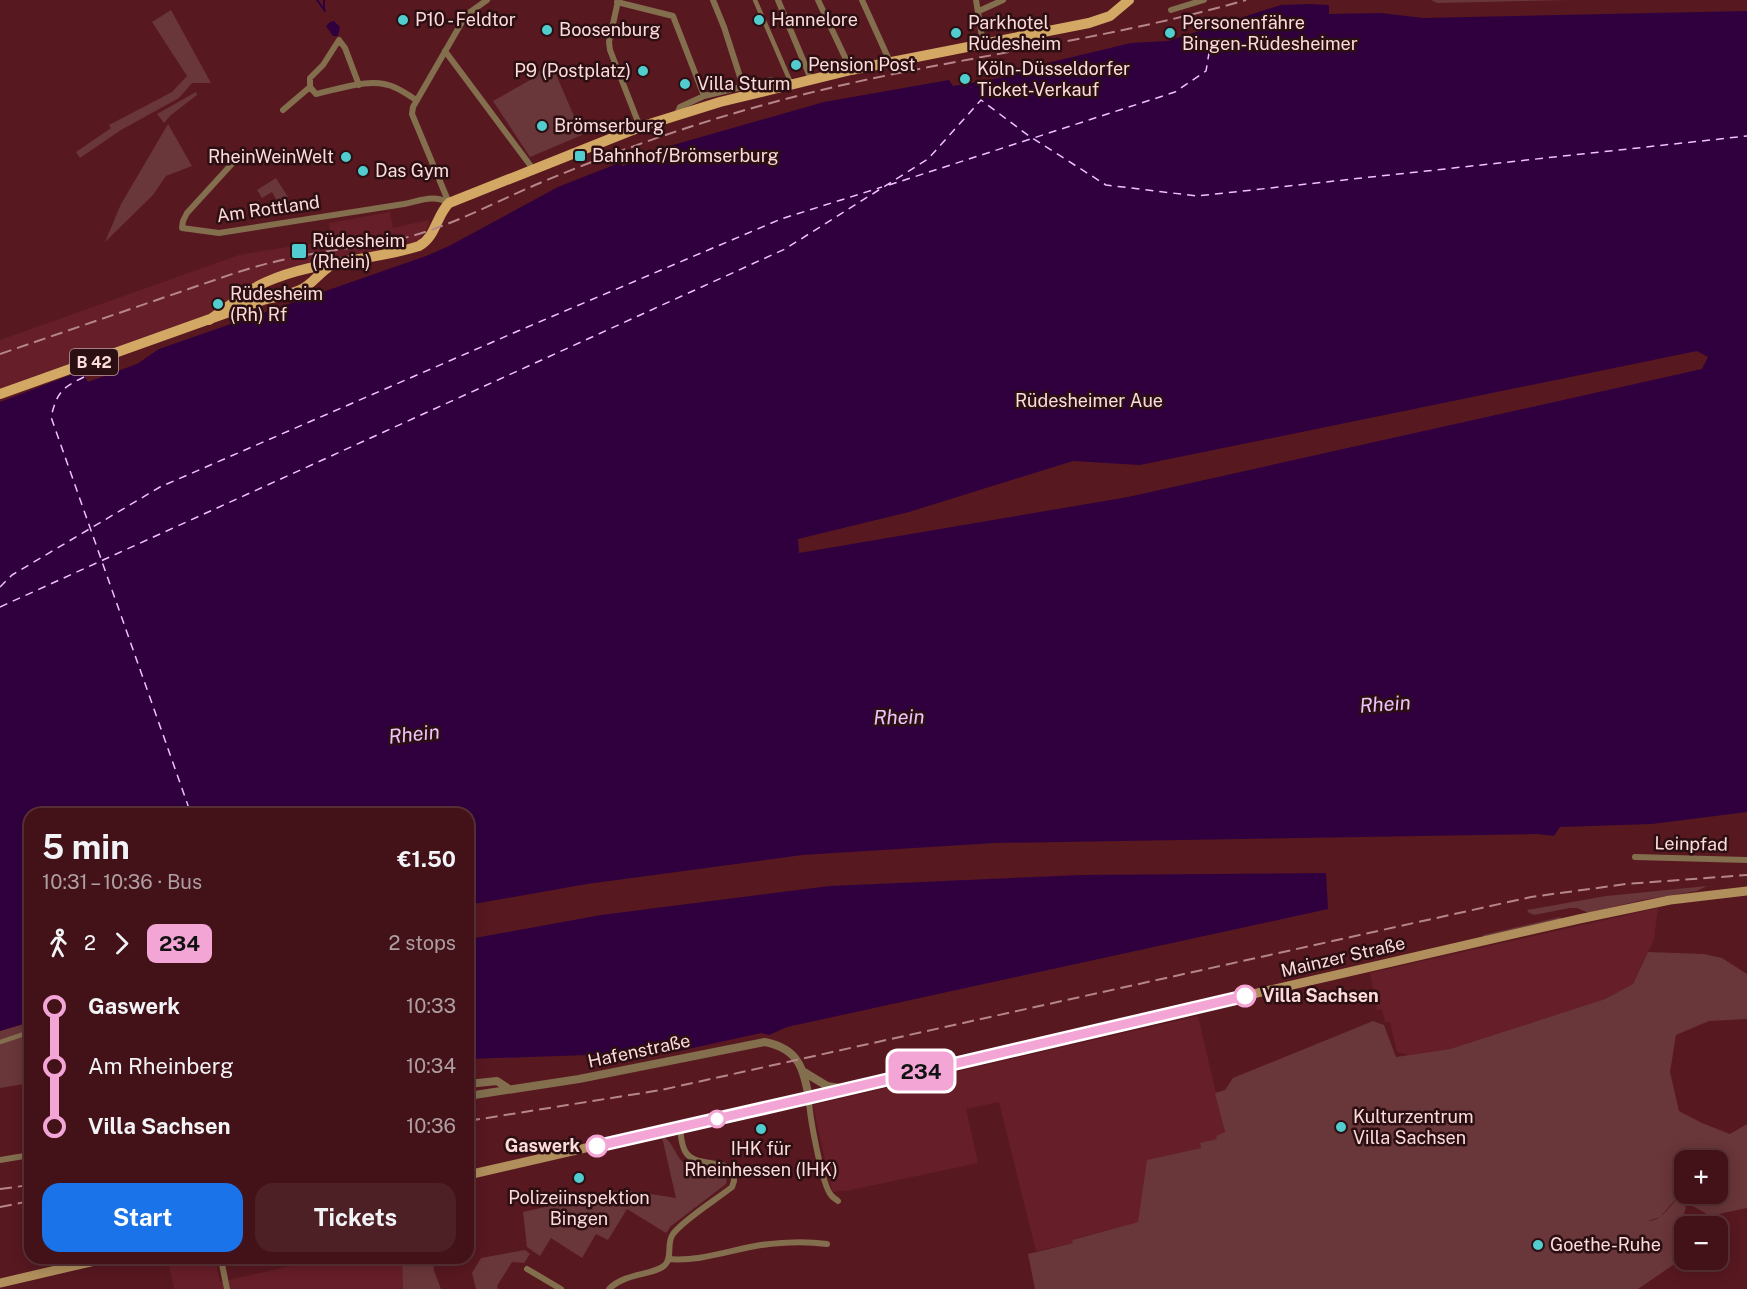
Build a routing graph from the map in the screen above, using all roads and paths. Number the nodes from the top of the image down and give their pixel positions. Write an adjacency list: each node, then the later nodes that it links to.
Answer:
1 (487, 0): 15 (street)
2 (712, 0): 21 (street)
3 (755, 0): 19 (street)
4 (778, 0): 18 (street)
5 (818, 0): 17 (street)
6 (862, 0): 16 (street)
7 (976, 0): 13 (street)
8 (1003, 0): 13 (street)
9 (1204, 0): 12 (street)
10 (617, 1): 24 (street); 28 (street)
11 (1125, 1): 14 (main road)
12 (1171, 10)
13 (979, 11): 14 (street)
14 (983, 43): 16 (main road)
15 (445, 51): 25 (street); 30 (street)
16 (890, 62): 17 (main road)
17 (851, 70): 18 (main road)
18 (811, 79): 19 (main road)
19 (791, 83): 22 (main road)
20 (358, 85): 23 (street); 23 (street); 25 (street)
21 (743, 86): 22 (street); 24 (street)
22 (779, 86): 27 (main road)
23 (310, 87): 26 (street)
24 (704, 96): 27 (street)
25 (416, 100): 31 (street)
26 (283, 110)
27 (677, 114): 28 (main road)
28 (640, 127): 30 (main road)
29 (240, 155): 31 (street, Am Rottland)
30 (533, 169): 31 (main road)
31 (449, 203): 32 (main road, B 42)
32 (335, 263): 33 (main road, B 42); 33 (main road, B 42)
33 (208, 320): 34 (main road, B 42)
34 (0, 394)
35 (1635, 857): 36 (street, Leinpfad)
36 (1747, 860)
37 (1747, 891): 43 (main road, Mainzer Straße)
38 (24, 1034): 39 (street)
39 (0, 1042)
40 (804, 1072): 42 (street, Hafenstraße); 43 (street, Hafenstraße); 45 (street, Hafenstraße)
41 (474, 1083): 42 (street)
42 (509, 1089): 44 (street, Hafenstraße)
43 (843, 1089): 45 (main road, Mainzer Straße)
44 (474, 1095)
45 (808, 1098): 46 (main road, Mainzer Straße); 50 (street)
46 (680, 1127): 49 (main road, Mainzer Straße); 52 (street)
47 (24, 1156): 48 (street)
48 (0, 1160)
49 (474, 1175)
50 (838, 1201)
51 (827, 1244): 52 (street)
52 (668, 1259): 60 (street)
53 (86, 1264): 57 (main road)
54 (222, 1264): 58 (street)
55 (527, 1269): 59 (street)
56 (0, 1283): 57 (main road)
57 (11, 1284)
58 (227, 1289)
59 (561, 1289)
60 (609, 1289)

